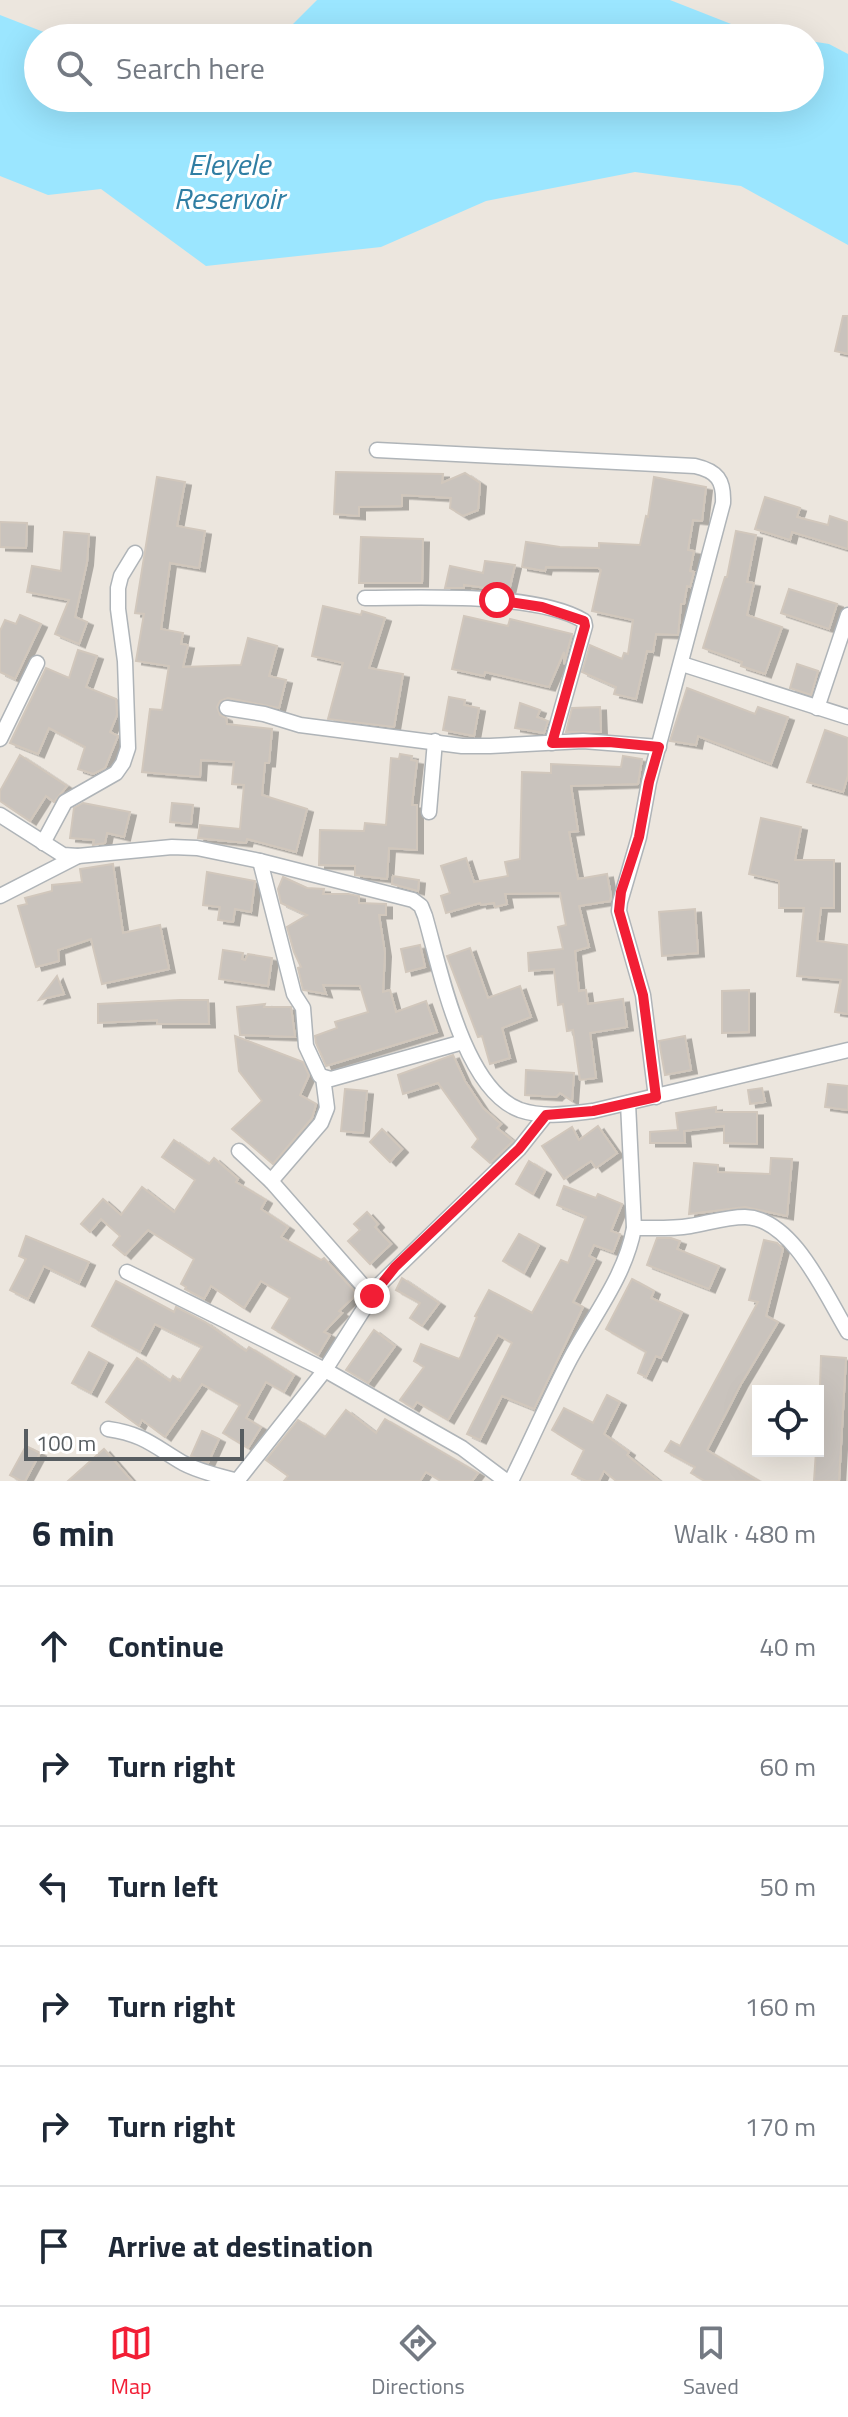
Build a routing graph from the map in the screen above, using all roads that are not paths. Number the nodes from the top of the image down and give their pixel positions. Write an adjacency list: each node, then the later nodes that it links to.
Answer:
1 (377, 450): 6 (street)
2 (135, 553): 16 (street)
3 (365, 598): 12 (street)
4 (848, 615): 8 (street)
5 (37, 663): 10 (street)
6 (682, 664): 8 (street); 13 (street)
7 (227, 708): 11 (street)
8 (817, 708): 9 (street)
9 (848, 717)
10 (0, 739)
11 (435, 741): 12 (street); 14 (street)
12 (552, 743): 13 (street)
13 (659, 747): 23 (street)
14 (429, 812)
15 (0, 815): 16 (street)
16 (43, 843): 17 (street)
17 (78, 856): 18 (street); 19 (street)
18 (260, 861): 20 (street); 22 (street)
19 (0, 896)
20 (463, 1042): 22 (street); 25 (street)
21 (846, 1048): 23 (street)
22 (323, 1077): 27 (street)
23 (656, 1097): 24 (street)
24 (628, 1103): 25 (street); 28 (street)
25 (546, 1115): 30 (street)
26 (239, 1151): 27 (street)
27 (271, 1181): 30 (street)
28 (634, 1228): 31 (street); 35 (street)
29 (127, 1272): 32 (street)
30 (372, 1296): 32 (street)
31 (848, 1332)
32 (325, 1370): 34 (street); 35 (street)
33 (108, 1429): 34 (street)
34 (238, 1481)
35 (508, 1481)

